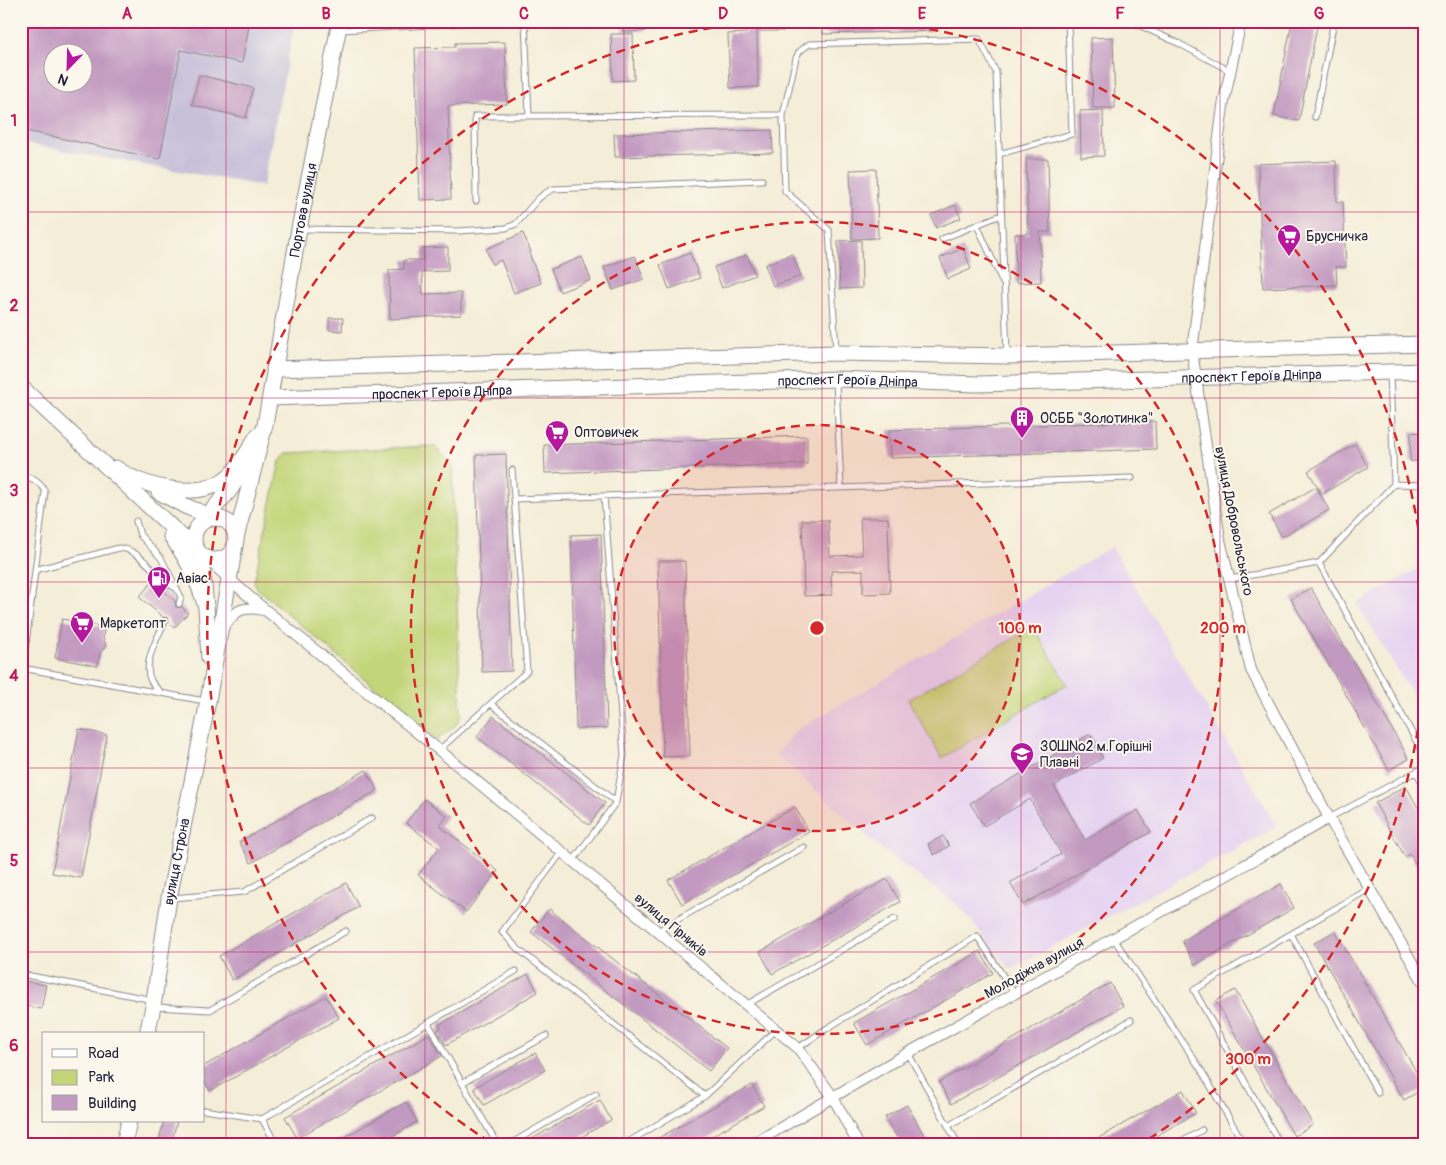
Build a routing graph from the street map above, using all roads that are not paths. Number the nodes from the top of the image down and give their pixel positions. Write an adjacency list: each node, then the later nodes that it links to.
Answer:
1 (503, 21): 7 (lane)
2 (525, 21): 10 (lane)
3 (1068, 21): 12 (lane)
4 (1130, 21): 8 (lane)
5 (1241, 21): 8 (street, вулиця Добровольського)
6 (1334, 21): 11 (lane)
7 (339, 26): 17 (street, Портова вулиця)
8 (1230, 72): 21 (street, вулиця Добровольського)
9 (783, 115): 10 (lane); 12 (lane); 22 (lane)
10 (529, 116): 14 (lane)
11 (1315, 117)
12 (999, 154): 15 (lane)
13 (762, 180): 17 (lane)
14 (476, 201)
15 (1001, 215): 16 (lane); 19 (lane)
16 (977, 225): 18 (lane); 19 (lane)
17 (299, 229): 24 (street, Портова вулиця)
18 (942, 239)
19 (1004, 286): 23 (lane)
20 (1425, 344): 21 (street, проспект Героїв Дніпра)
21 (1192, 351): 23 (street, проспект Героїв Дніпра); 27 (street, вулиця Добровольського)
22 (836, 354): 23 (street, проспект Героїв Дніпра); 24 (street, проспект Героїв Дніпра)
23 (1007, 356)
24 (274, 369): 30 (street, Портова вулиця)
25 (1390, 371): 26 (street, проспект Героїв Дніпра); 27 (street, проспект Героїв Дніпра); 37 (lane)
26 (1425, 371)
27 (1195, 378): 28 (street, проспект Героїв Дніпра); 50 (street, вулиця Добровольського)
28 (836, 379): 30 (street, проспект Героїв Дніпра); 40 (lane)
29 (21, 387): 32 (street)
30 (270, 398): 31 (street, Портова вулиця)
31 (264, 425): 34 (street); 43 (street); 45 (street)
32 (79, 440): 34 (street); 39 (street)
33 (512, 470): 42 (lane)
34 (120, 471): 43 (street)
35 (21, 475): 48 (lane)
36 (1132, 478): 40 (lane)
37 (1394, 484): 38 (lane); 47 (lane)
38 (1425, 484)
39 (127, 486): 46 (street); 54 (street)
40 (841, 488): 41 (lane)
41 (604, 496): 42 (lane); 67 (lane)
42 (514, 499): 61 (lane)
43 (208, 520): 45 (street); 46 (street)
44 (136, 522): 51 (lane)
45 (235, 545): 46 (street); 49 (street); 52 (street)
46 (201, 555): 49 (street); 54 (street)
47 (1319, 563): 50 (lane); 63 (lane)
48 (35, 570): 51 (lane); 58 (lane)
49 (229, 579): 52 (street); 57 (street)
50 (1230, 580): 69 (street, вулиця Добровольського)
51 (177, 589): 53 (lane)
52 (253, 600): 55 (street, вулиця Гірників)
53 (179, 604)
54 (206, 607): 60 (street)
55 (267, 611): 57 (street); 62 (street, вулиця Гірників)
56 (165, 621): 59 (lane)
57 (220, 632): 60 (street)
58 (22, 668): 59 (lane)
59 (162, 693): 60 (lane)
60 (209, 695): 74 (street, вулиця Строна)
61 (491, 704): 62 (lane); 67 (lane)
62 (439, 750): 71 (street, вулиця Гірників)
63 (1425, 757)
64 (1425, 767): 65 (lane)
65 (1416, 772): 66 (lane); 69 (lane)
66 (1425, 787)
67 (616, 802): 72 (lane)
68 (372, 818): 74 (lane)
69 (1329, 818): 73 (street, вулиця Добровольського); 79 (street, Молодіжна вулиця)
70 (804, 848): 77 (lane)
71 (562, 852): 72 (street, вулиця Гірників); 96 (lane)
72 (573, 861): 77 (street, вулиця Гірників)
73 (1370, 889): 78 (lane); 82 (street, вулиця Добровольського)
74 (169, 898): 84 (street, вулиця Строна)
75 (896, 920): 85 (lane)
76 (346, 931): 84 (lane)
77 (658, 931): 85 (street, вулиця Гірників)
78 (1291, 934): 94 (lane); 103 (lane)
79 (1114, 939): 83 (street, Молодіжна вулиця); 113 (lane)
80 (516, 971): 87 (lane)
81 (21, 974): 84 (lane)
82 (1425, 985)
83 (1015, 994): 91 (lane); 92 (street, Молодіжна вулиця)
84 (153, 1004): 89 (street, вулиця Строна)
85 (746, 1005): 88 (street, вулиця Гірників)
86 (1131, 1020): 101 (lane)
87 (428, 1023): 93 (lane); 99 (lane)
88 (776, 1030): 91 (street, вулиця Гірників); 96 (lane)
89 (147, 1032)
90 (546, 1036): 93 (lane)
91 (798, 1048): 97 (street, вулиця Гірників)
92 (908, 1053): 97 (street, Молодіжна вулиця); 101 (lane)
93 (462, 1083): 106 (lane)
94 (1378, 1093)
95 (596, 1094): 107 (lane)
96 (705, 1096): 108 (lane)
97 (833, 1097): 109 (street, Молодіжна вулиця); 110 (street, вулиця Гірників)
98 (205, 1110): 99 (lane)
99 (262, 1119): 105 (lane)
100 (128, 1122): 104 (street)
101 (948, 1126): 111 (lane)
102 (1202, 1130): 112 (lane)
103 (1276, 1137)
104 (124, 1144)
105 (276, 1144)
106 (497, 1144)
107 (510, 1144)
108 (625, 1144)
109 (753, 1144)
110 (858, 1144)
111 (958, 1144)
112 (1178, 1144)
113 (1244, 1144)

